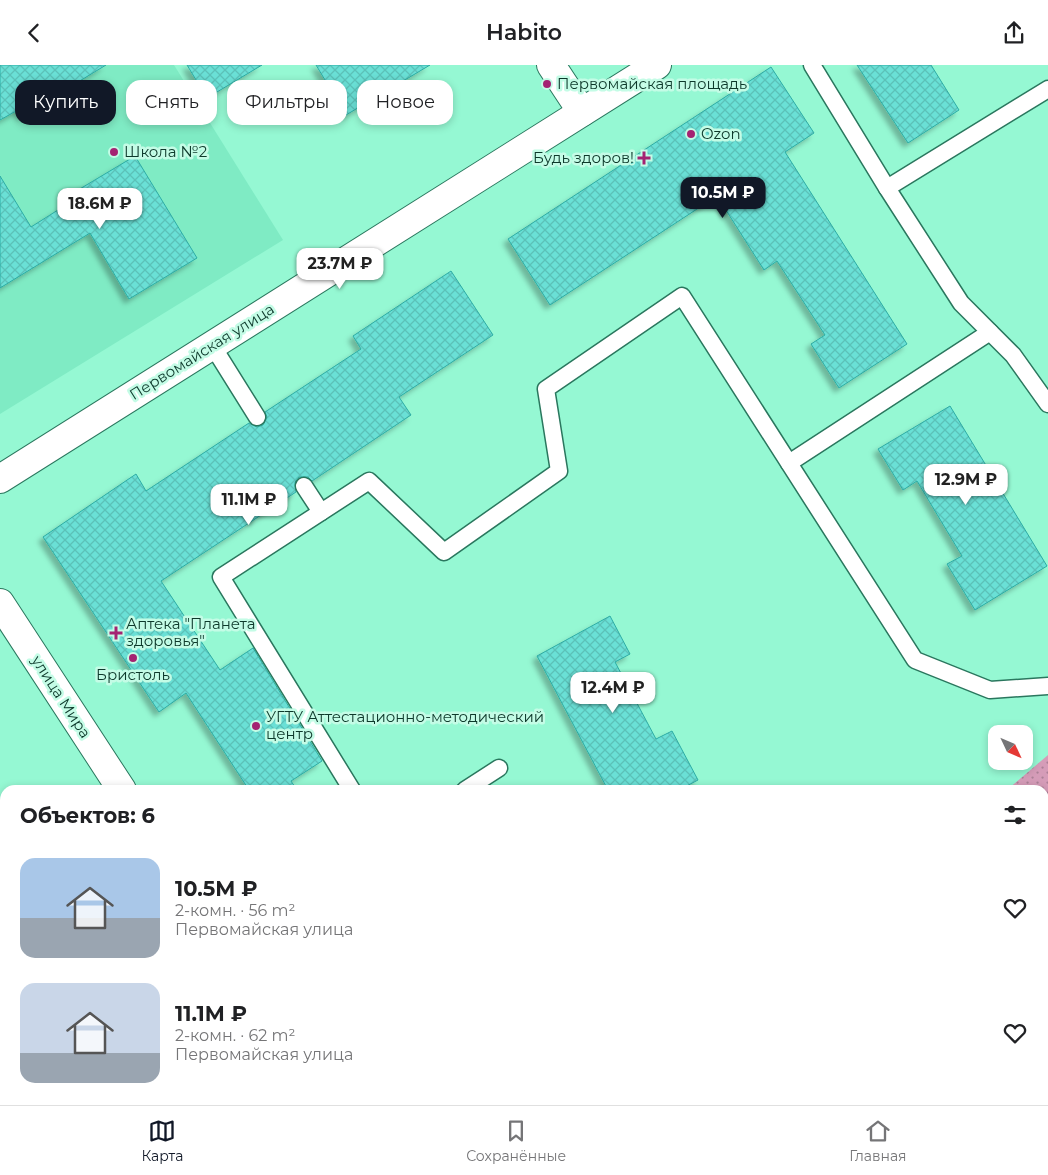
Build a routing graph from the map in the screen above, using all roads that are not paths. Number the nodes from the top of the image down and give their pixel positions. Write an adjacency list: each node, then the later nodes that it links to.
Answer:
1 (551, 65): 5 (main road)
2 (657, 65): 5 (main road, Первомайская улица)
3 (812, 65): 6 (lane)
4 (1048, 89): 6 (lane)
5 (582, 113): 8 (main road, Первомайская улица)
6 (887, 187): 7 (lane)
7 (990, 332): 9 (lane); 11 (lane)
8 (212, 345): 10 (lane); 12 (main road, Первомайская улица)
9 (1048, 404)
10 (257, 417)
11 (789, 463): 14 (lane); 16 (lane)
12 (0, 479)
13 (304, 486): 14 (lane)
14 (321, 512): 19 (lane)
15 (0, 603): 18 (main road, улица Мира)
16 (1048, 686)
17 (499, 768): 20 (lane)
18 (119, 785)
19 (349, 785)
20 (473, 785)
21 (326, 1105): 22 (main road)
22 (340, 1105)

